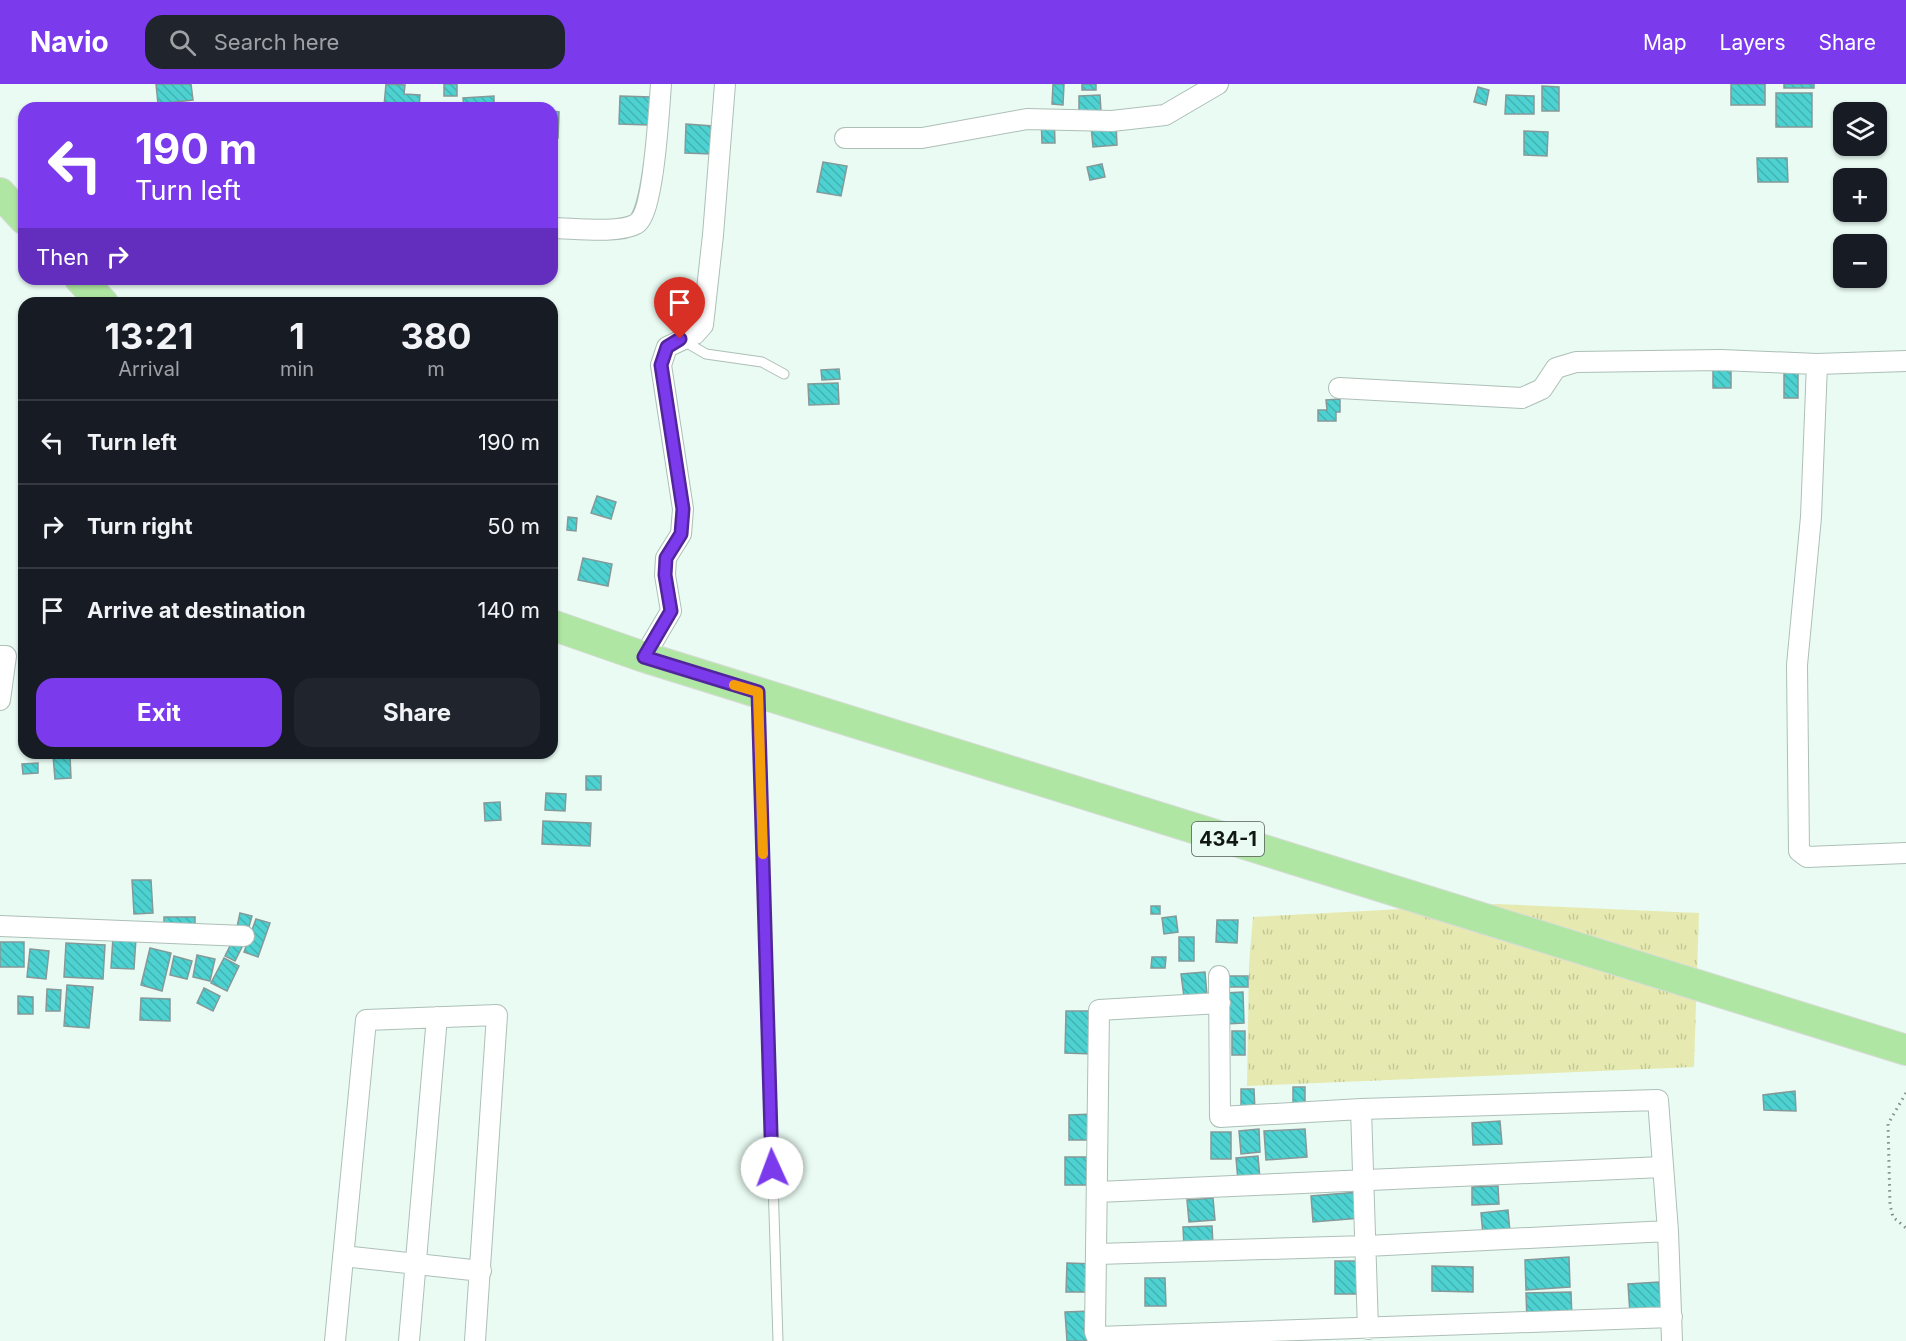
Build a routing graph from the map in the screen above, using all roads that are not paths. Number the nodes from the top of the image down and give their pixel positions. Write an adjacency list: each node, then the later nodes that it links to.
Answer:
1 (661, 84): 7 (street)
2 (725, 84): 10 (street)
3 (1218, 84): 4 (street)
4 (845, 138)
5 (0, 193): 6 (main road)
6 (18, 212)
7 (558, 228)
8 (86, 285): 9 (main road)
9 (97, 297)
10 (680, 339): 13 (lane); 17 (street)
11 (1906, 361): 12 (street)
12 (1817, 364): 14 (street); 20 (street)
13 (784, 374)
14 (1339, 388)
15 (558, 627): 17 (main road, 434-1)
16 (0, 656): 19 (street)
17 (644, 657): 18 (main road, 434-1)
18 (758, 692): 26 (main road, 434-1); 42 (lane)
19 (0, 700)
20 (1906, 853)
21 (0, 926): 22 (street)
22 (244, 936)
23 (1219, 976): 24 (street)
24 (1220, 1003): 27 (street); 30 (street)
25 (437, 1017): 34 (street); 35 (street); 36 (street)
26 (1906, 1050)
27 (1361, 1108): 28 (street); 29 (street)
28 (1662, 1167): 29 (street); 31 (street)
29 (1365, 1180): 30 (street); 32 (street)
30 (1098, 1192): 33 (street)
31 (1668, 1231): 32 (street); 37 (street)
32 (1366, 1246): 33 (street); 38 (street)
33 (1097, 1254): 38 (street)
34 (343, 1256): 35 (street); 39 (street)
35 (417, 1266): 36 (street); 40 (street)
36 (481, 1271): 41 (street)
37 (1672, 1317): 38 (street); 43 (street)
38 (1368, 1329)
39 (335, 1341)
40 (409, 1341)
41 (475, 1341)
42 (778, 1341)
43 (1672, 1341)

